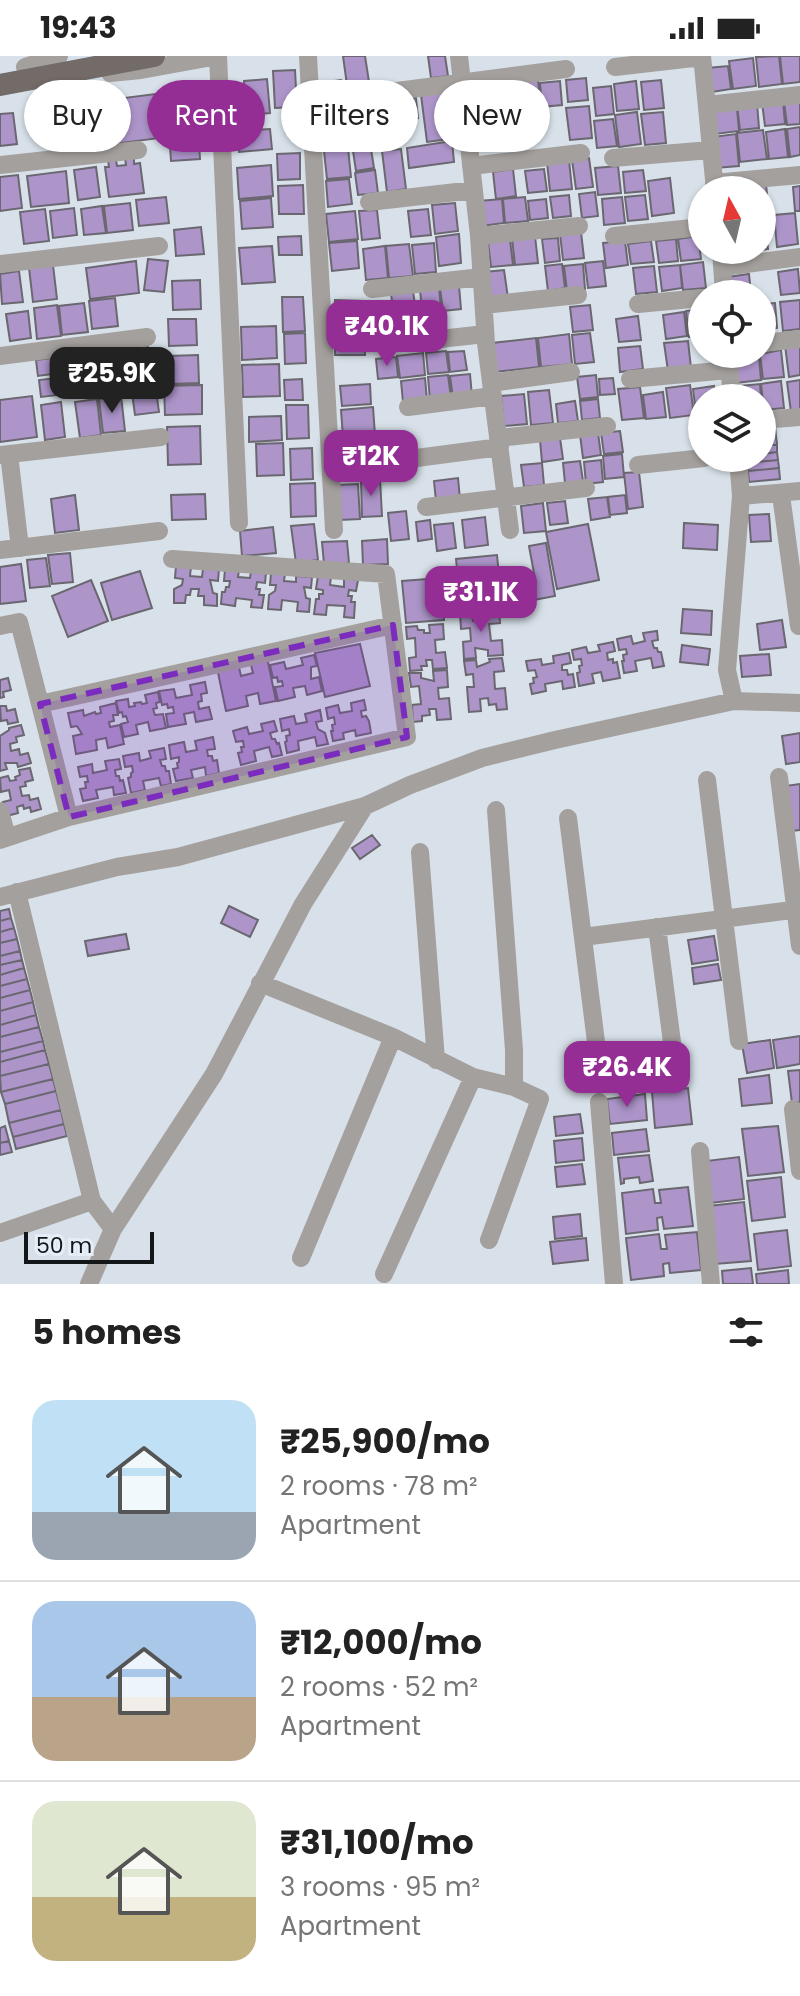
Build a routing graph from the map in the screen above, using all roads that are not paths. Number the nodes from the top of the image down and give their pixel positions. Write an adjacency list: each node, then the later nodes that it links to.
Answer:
1 (59, 56): 11 (street)
2 (84, 56): 11 (main road)
3 (154, 56): 11 (main road)
4 (218, 56): 11 (street); 69 (street)
5 (308, 56): 70 (street)
6 (459, 56): 12 (street)
7 (702, 57): 8 (street); 16 (street)
8 (615, 67)
9 (566, 69): 13 (street)
10 (0, 72): 11 (main road)
11 (26, 73): 14 (main road)
12 (462, 80)
13 (490, 80)
14 (0, 85)
15 (800, 95): 16 (street)
16 (707, 105): 18 (street)
17 (138, 150): 22 (street)
18 (711, 150): 21 (street); 25 (street)
19 (470, 152): 23 (street)
20 (581, 153): 23 (street)
21 (613, 158)
22 (0, 165)
23 (471, 166): 27 (street)
24 (800, 175): 26 (street)
25 (713, 176)
26 (776, 178)
27 (474, 190): 28 (street); 31 (street)
28 (369, 202)
29 (579, 226): 31 (street)
30 (688, 228): 32 (street)
31 (479, 236): 37 (street)
32 (614, 236)
33 (159, 246): 36 (street)
34 (800, 257): 35 (street)
35 (776, 258)
36 (0, 264)
37 (482, 277): 38 (street); 42 (street)
38 (372, 289)
39 (578, 295): 42 (street)
40 (688, 299): 41 (street)
41 (638, 304)
42 (484, 305): 43 (street)
43 (485, 334): 47 (street); 52 (street)
44 (147, 337): 48 (street)
45 (800, 339): 46 (street)
46 (776, 342)
47 (404, 343)
48 (0, 356)
49 (693, 368): 51 (street)
50 (571, 372): 52 (street)
51 (630, 379)
52 (492, 390): 53 (street); 58 (street)
53 (408, 407)
54 (800, 417): 55 (street)
55 (776, 419)
56 (607, 426): 58 (street)
57 (161, 437): 59 (street)
58 (500, 442): 60 (street); 67 (street)
59 (4, 454): 73 (street)
60 (409, 459)
61 (688, 460): 62 (street)
62 (638, 465)
63 (739, 472): 66 (street)
64 (586, 488): 67 (street)
65 (791, 493): 66 (street); 78 (street)
66 (741, 496): 79 (street)
67 (507, 497): 68 (street); 71 (street)
68 (426, 507)
69 (239, 523)
70 (334, 530)
71 (510, 530)
72 (159, 531): 73 (street)
73 (20, 548): 74 (street)
74 (0, 550)
75 (172, 559): 76 (street)
76 (393, 625): 81 (street); 87 (street)
77 (0, 626): 81 (street)
78 (799, 626)
79 (734, 701): 80 (street); 84 (street)
80 (800, 703)
81 (40, 704): 87 (street)
82 (779, 777): 92 (street)
83 (707, 780): 93 (street)
84 (365, 806): 91 (street); 97 (street)
85 (496, 810): 104 (street)
86 (0, 811): 89 (street)
87 (69, 817): 89 (street)
88 (568, 818): 95 (street)
89 (3, 838)
90 (420, 852): 100 (street)
91 (8, 895): 109 (street)
92 (798, 910): 93 (street); 96 (street)
93 (724, 919): 94 (street); 99 (street)
94 (657, 927): 95 (street); 101 (street)
95 (583, 937): 102 (street)
96 (800, 946)
97 (260, 983): 98 (street); 110 (street)
98 (393, 1037): 100 (street); 113 (street)
99 (739, 1041)
100 (436, 1060): 103 (street)
101 (676, 1073)
102 (600, 1074)
103 (473, 1077): 104 (street); 114 (street)
104 (514, 1087): 112 (street)
105 (599, 1102): 116 (street)
106 (793, 1109): 108 (street)
107 (700, 1151): 117 (street)
108 (800, 1171)
109 (92, 1201): 110 (street); 111 (street)
110 (113, 1229): 115 (street)
111 (0, 1233)
112 (489, 1240)
113 (301, 1258)
114 (384, 1274)
115 (89, 1284)
116 (614, 1284)
117 (711, 1284)

